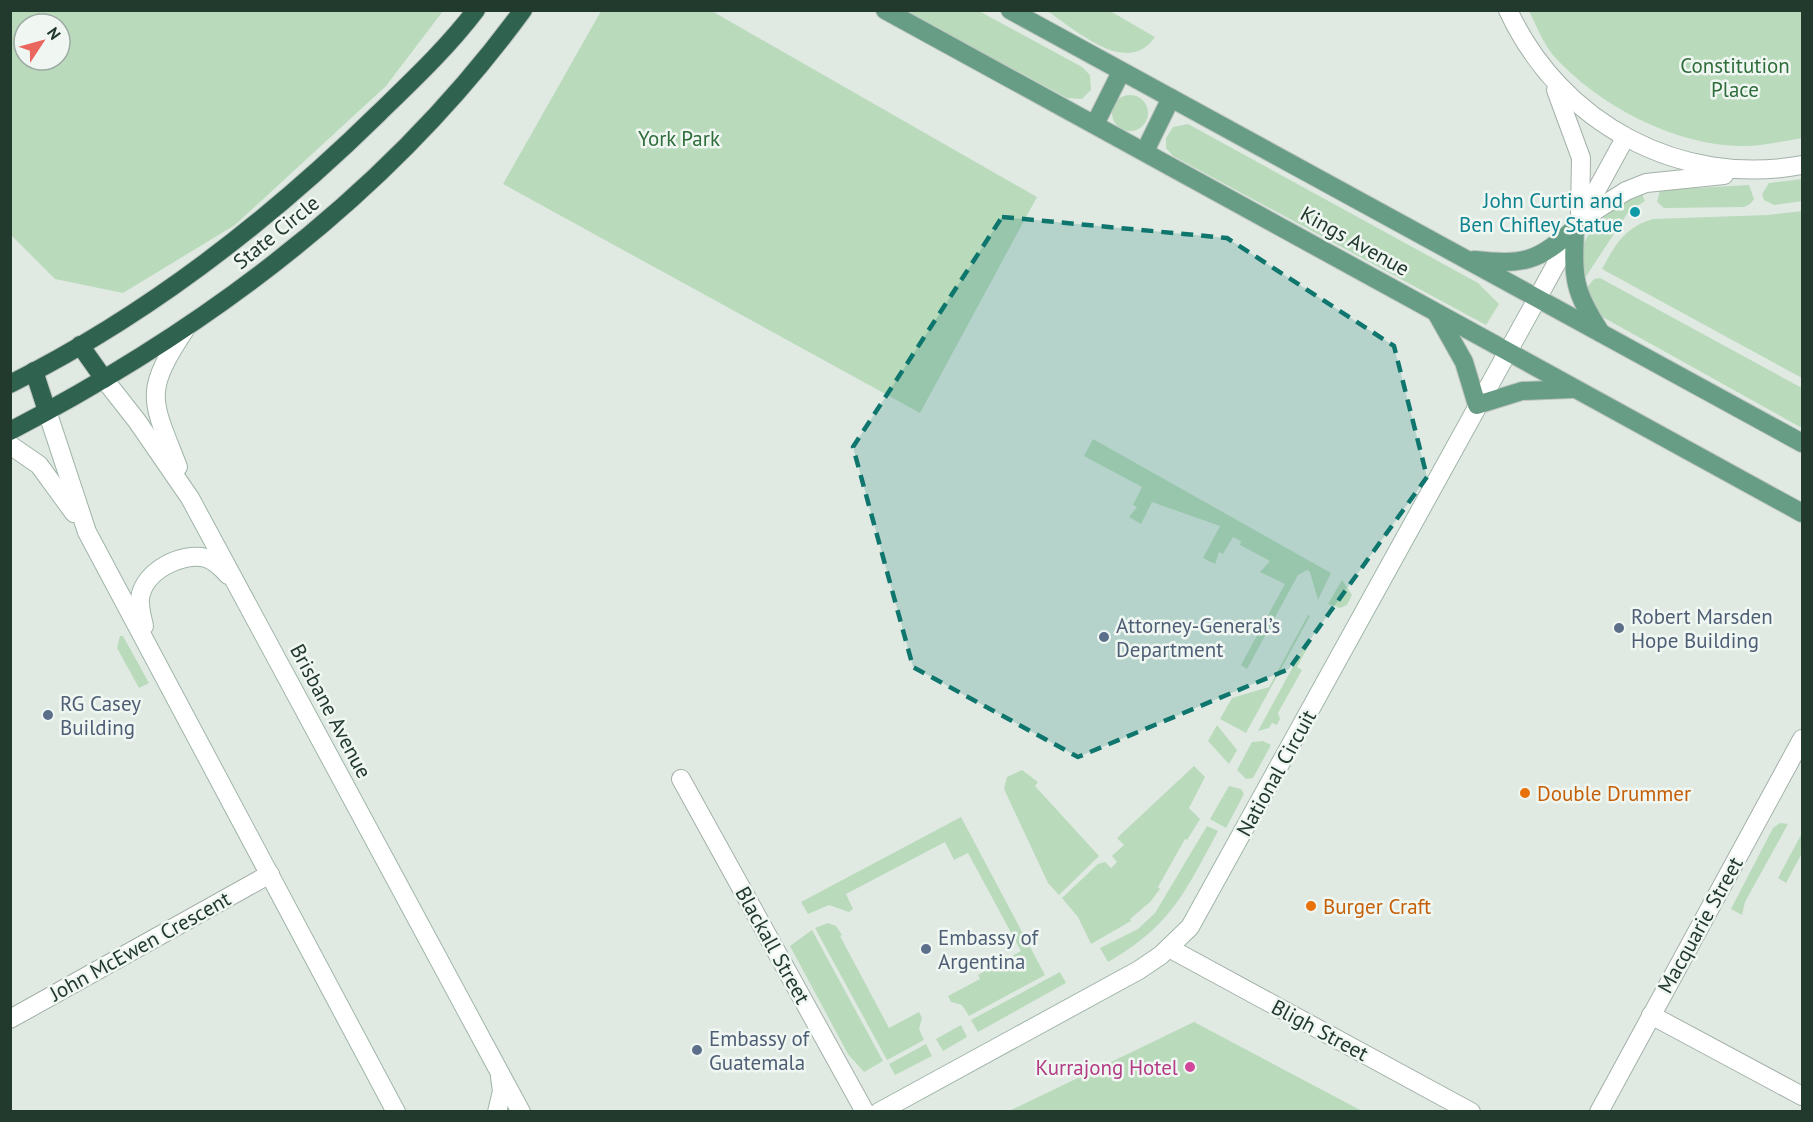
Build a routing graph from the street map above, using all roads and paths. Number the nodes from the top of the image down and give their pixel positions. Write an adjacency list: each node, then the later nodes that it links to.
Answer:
1 (476, 10): 20 (highway, State Circle)
2 (523, 10): 18 (highway, State Circle)
3 (885, 10): 9 (main road, Kings Avenue)
4 (1010, 10): 6 (main road, Kings Avenue)
5 (1508, 10): 7 (street)
6 (1121, 72): 8 (main road, Kings Avenue); 9 (main road)
7 (1551, 79): 10 (street); 14 (street)
8 (1171, 98): 11 (main road); 15 (main road, Kings Avenue)
9 (1095, 124): 11 (main road, Kings Avenue)
10 (1625, 138): 13 (street); 14 (street, National Circuit)
11 (1145, 151): 17 (main road, Kings Avenue)
12 (1803, 165): 13 (street)
13 (1746, 170): 14 (street)
14 (1577, 225): 15 (main road); 16 (street, National Circuit); 19 (main road)
15 (1466, 259): 16 (main road, Kings Avenue)
16 (1537, 299): 19 (main road, Kings Avenue); 21 (street, National Circuit)
17 (1436, 312): 21 (main road, Kings Avenue); 26 (main road)
18 (186, 328): 23 (highway, State Circle); 31 (street)
19 (1602, 335): 29 (main road, Kings Avenue)
20 (80, 345): 22 (highway, State Circle); 23 (highway, Brisbane Avenue)
21 (1506, 352): 25 (main road, Kings Avenue); 26 (street, National Circuit)
22 (34, 371): 24 (highway, State Circle); 27 (highway)
23 (104, 380): 27 (highway, State Circle); 31 (street, Brisbane Avenue)
24 (10, 384)
25 (1574, 389): 26 (main road); 32 (main road, Kings Avenue)
26 (1477, 405): 39 (street, National Circuit)
27 (47, 411): 28 (highway, State Circle); 33 (street)
28 (10, 431)
29 (1803, 443)
30 (10, 446): 33 (street)
31 (190, 498): 34 (street, Brisbane Avenue)
32 (1803, 513)
33 (87, 532): 35 (street)
34 (236, 582): 35 (street); 42 (street, Brisbane Avenue)
35 (148, 645): 38 (street)
36 (1803, 739): 40 (street, Macquarie Street)
37 (681, 779): 47 (street, Blackall Street)
38 (270, 874): 41 (street, John McEwen Crescent); 44 (street)
39 (1169, 948): 48 (street, National Circuit); 49 (street, Bligh Street)
40 (1652, 1015): 43 (street); 50 (street, Macquarie Street)
41 (10, 1019)
42 (495, 1064): 45 (street); 46 (street, Brisbane Avenue)
43 (1803, 1096)
44 (396, 1112)
45 (497, 1112)
46 (521, 1112)
47 (865, 1112)
48 (879, 1112)
49 (1472, 1112)
50 (1599, 1112)

